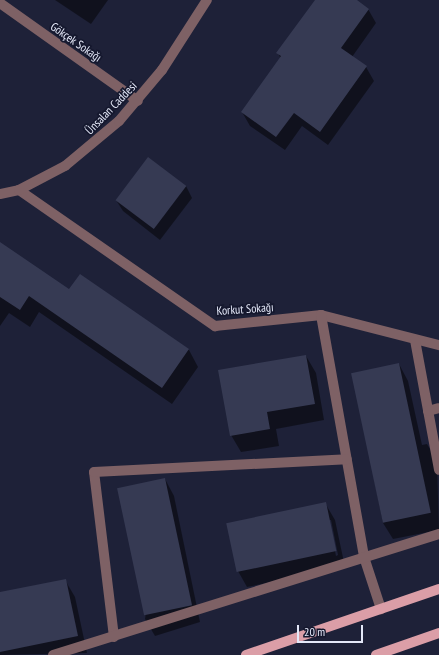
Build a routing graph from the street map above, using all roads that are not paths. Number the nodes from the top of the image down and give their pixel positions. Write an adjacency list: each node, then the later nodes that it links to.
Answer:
1 (207, 0): 3 (street, Ünsalan Caddesi)
2 (0, 3): 3 (street, Gökçek Sokağı)
3 (138, 101): 4 (street, Ünsalan Caddesi)
4 (19, 190): 5 (street, Ünsalan Caddesi); 6 (street, Korkut Sokağı)
5 (0, 194)
6 (322, 315): 7 (street, Korkut Sokağı); 11 (street)
7 (414, 340): 8 (street, Korkut Sokağı); 10 (street)
8 (439, 345)
9 (439, 408): 10 (street)
10 (428, 410): 12 (street)
11 (347, 459): 14 (street); 18 (street)
12 (439, 470)
13 (439, 534): 14 (street)
14 (364, 557): 16 (street); 18 (street)
15 (439, 588): 16 (main road)
16 (380, 609): 20 (main road)
17 (439, 633): 21 (main road)
18 (114, 637): 19 (street)
19 (52, 655)
20 (246, 655)
21 (376, 655)

